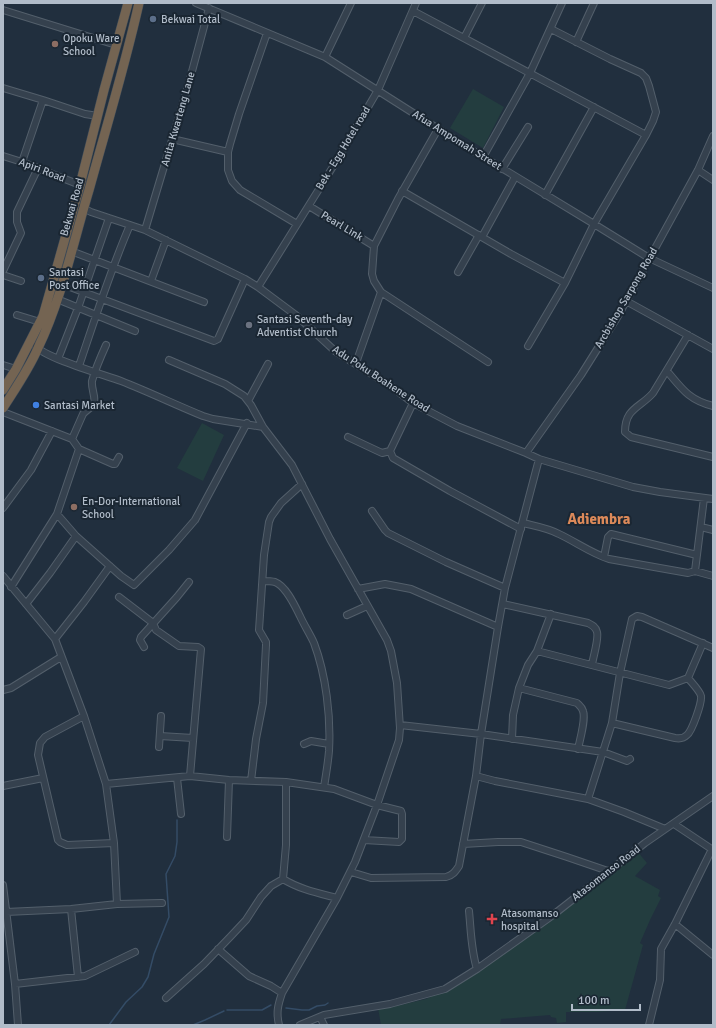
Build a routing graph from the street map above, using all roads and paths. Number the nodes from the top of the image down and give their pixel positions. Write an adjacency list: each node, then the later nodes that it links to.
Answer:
1 (128, 3): 16 (highway, Bekwai Road)
2 (139, 3): 22 (highway, Bekwai Road)
3 (196, 3): 9 (street, Afua Ampomah Street)
4 (351, 3): 17 (street)
5 (416, 3): 11 (street, Bek - Egg Hotel road)
6 (482, 3): 14 (street)
7 (562, 3): 12 (street)
8 (594, 3): 15 (street)
9 (209, 8): 13 (street, Afua Ampomah Street); 30 (street, Anita Kwarteng Lane)
10 (3, 10): 16 (street)
11 (413, 10): 14 (street); 21 (street, Bek - Egg Hotel road)
12 (551, 28): 15 (street); 18 (street)
13 (267, 33): 17 (street, Afua Ampomah Street); 31 (street)
14 (464, 38): 18 (street)
15 (576, 42): 28 (street)
16 (116, 45): 20 (highway, Bekwai Road)
17 (325, 57): 21 (street, Afua Ampomah Street)
18 (530, 73): 24 (street); 33 (street)
19 (3, 88): 23 (street)
20 (104, 90): 22 (highway); 25 (highway, Bekwai Road)
21 (378, 90): 27 (street, Afua Ampomah Street); 44 (street, Bek - Egg Hotel road)
22 (116, 94): 45 (highway, Bekwai Road)
23 (43, 100): 25 (street); 34 (street)
24 (594, 108): 28 (street); 42 (street)
25 (98, 116): 40 (highway, Bekwai Road)
26 (528, 128): 36 (street)
27 (438, 129): 33 (street, Afua Ampomah Street); 41 (street)
28 (646, 135): 48 (street)
29 (713, 136): 37 (street, Arcbishop Sarpong Road)
30 (172, 139): 31 (street); 50 (street, Anita Kwarteng Lane)
31 (228, 152): 47 (street)
32 (3, 156): 34 (street, Apiri Road)
33 (483, 157): 36 (street, Afua Ampomah Street)
34 (22, 162): 35 (street, Apiri Road)
35 (38, 168): 40 (street, Apiri Road); 58 (street)
36 (502, 169): 38 (street, Afua Ampomah Street)
37 (698, 170): 39 (street); 55 (street, Arcbishop Sarpong Road)
38 (515, 177): 42 (street, Afua Ampomah Street); 51 (street)
39 (713, 180)
40 (80, 185): 43 (highway, Bekwai Road)
41 (402, 191): 51 (street); 53 (street)
42 (544, 195): 48 (street, Afua Ampomah Street)
43 (75, 203): 45 (street, Adu Poku Boahene Road); 77 (highway, Bekwai Road)
44 (309, 206): 47 (street, Bek - Egg Hotel road); 53 (street, Pearl Link)
45 (84, 209): 46 (street, Adu Poku Boahene Road); 54 (highway, Bekwai Road)
46 (109, 218): 49 (street, Adu Poku Boahene Road); 56 (street)
47 (297, 224): 66 (street, Bek - Egg Hotel road)
48 (594, 224): 55 (street, Afua Ampomah Street); 64 (street)
49 (130, 225): 50 (street, Adu Poku Boahene Road); 57 (street)
50 (145, 230): 52 (street, Adu Poku Boahene Road)
51 (480, 236): 59 (street); 64 (street)
52 (166, 240): 61 (street, Adu Poku Boahene Road); 63 (street)
53 (374, 246): 69 (street)
54 (71, 251): 56 (street); 65 (highway, Bekwai Road)
55 (649, 258): 67 (street, Afua Ampomah Street); 72 (street, Arcbishop Sarpong Road)
56 (94, 260): 57 (street); 68 (street)
57 (113, 267): 63 (street); 71 (street)
58 (3, 270)
59 (458, 272)
60 (3, 275): 62 (street)
61 (245, 279): 66 (street, Adu Poku Boahene Road); 71 (street)
62 (20, 281)
63 (150, 281): 73 (street)
64 (565, 283): 82 (street)
65 (62, 284): 68 (street); 70 (highway, Bekwai Road)
66 (258, 287): 88 (street, Adu Poku Boahene Road)
67 (713, 288)
68 (83, 292): 71 (street); 74 (street)
69 (381, 292): 87 (street); 88 (street)
70 (57, 299): 74 (street); 83 (highway, Bekwai Road)
71 (102, 299): 76 (street)
72 (626, 301): 79 (street); 107 (street, Arcbishop Sarpong Road)
73 (204, 302)
74 (78, 308): 76 (street); 85 (street)
75 (17, 315): 77 (street)
76 (96, 315): 78 (street); 91 (street)
77 (40, 322): 80 (highway, Bekwai Road)
78 (134, 331)
79 (688, 335): 84 (street); 92 (street)
80 (32, 339): 83 (street); 90 (highway, Bekwai Road)
81 (106, 345): 93 (street)
82 (528, 346)
83 (38, 349): 85 (street); 98 (highway, Bekwai Road)
84 (713, 349)
85 (58, 358): 91 (street)
86 (170, 360): 95 (street)
87 (488, 362)
88 (356, 363): 96 (street, Adu Poku Boahene Road)
89 (268, 364): 95 (street)
90 (8, 366): 94 (highway, Bekwai Road)
91 (79, 366): 93 (street)
92 (667, 371): 97 (street); 109 (street)
93 (95, 373): 100 (street); 104 (street)
94 (3, 390)
95 (248, 401): 101 (street)
96 (413, 403): 106 (street); 107 (street, Adu Poku Boahene Road)
97 (713, 406)
98 (3, 408)
99 (3, 412): 102 (street)
100 (247, 423): 101 (street); 123 (street)
101 (263, 426): 111 (street)
102 (52, 431): 104 (street); 114 (street)
103 (348, 437): 106 (street)
104 (72, 439): 105 (street)
105 (79, 449): 108 (street); 116 (street)
106 (390, 452): 117 (street)
107 (526, 453): 110 (street, Adu Poku Boahene Road)
108 (119, 457)
109 (713, 457)
110 (539, 459): 112 (street, Adu Poku Boahene Road); 117 (street)
111 (302, 484): 127 (street); 131 (street)
112 (704, 498): 113 (street, Adu Poku Boahene Road); 118 (street)
113 (713, 499)
114 (3, 508)
115 (372, 511): 130 (street)
116 (57, 514): 120 (street); 129 (street)
117 (522, 526): 122 (street); 130 (street)
118 (701, 527): 119 (street); 121 (street)
119 (713, 530)
120 (76, 536): 123 (street); 133 (street)
121 (697, 555): 122 (street); 124 (street)
122 (604, 557): 124 (street)
123 (110, 566): 140 (street)
124 (695, 571): 126 (street)
125 (3, 576): 129 (street)
126 (713, 576)
127 (263, 581): 160 (street); 170 (street)
128 (188, 582): 138 (street)
129 (7, 585): 133 (street)
130 (506, 588): 134 (street)
131 (358, 589): 135 (street); 139 (street)
132 (119, 597): 138 (street)
133 (26, 604): 140 (street)
134 (502, 604): 136 (street); 139 (street)
135 (367, 606): 137 (street); 154 (street)
136 (551, 614): 144 (street); 146 (street)
137 (347, 615)
138 (153, 624): 142 (street); 157 (street)
139 (498, 627): 155 (street)
140 (55, 639): 145 (street)
141 (703, 643): 143 (street); 147 (street); 148 (street)
142 (144, 647)
143 (713, 648)
144 (537, 651): 146 (street); 149 (street)
145 (61, 657): 150 (street); 151 (street)
146 (592, 665): 147 (street)
147 (620, 673): 148 (street); 153 (street)
148 (688, 678): 153 (street)
149 (519, 688): 158 (street); 162 (street)
150 (3, 690)
151 (84, 716): 167 (street); 172 (street)
152 (161, 716): 156 (street)
153 (612, 723): 163 (street)
154 (400, 725): 155 (street); 177 (street)
155 (481, 734): 158 (street); 166 (street)
156 (160, 736): 157 (street); 161 (street)
157 (193, 738): 165 (street)
158 (512, 739): 162 (street)
159 (304, 744): 160 (street)
160 (329, 744): 174 (street)
161 (159, 747)
162 (578, 749): 163 (street)
163 (603, 752): 164 (street); 176 (street)
164 (630, 759)
165 (190, 776): 168 (street); 169 (street)
166 (476, 776): 176 (street); 184 (street)
167 (44, 778): 173 (street); 183 (street)
168 (177, 778): 172 (street); 178 (street)
169 (229, 780): 170 (street); 181 (street)
170 (251, 781): 171 (street)
171 (286, 782): 174 (street); 188 (street)
172 (106, 784): 183 (street)
173 (3, 786)
174 (324, 787): 177 (street)
175 (713, 796): 179 (street, Atasomanso Road)
176 (588, 800): 180 (street)
177 (378, 805): 182 (street); 182 (street)
178 (180, 814)
179 (674, 824): 180 (street, Atasomanso Road); 185 (street)
180 (665, 829): 186 (street, Atasomanso Road)
181 (227, 836)
182 (364, 840): 187 (street)
183 (114, 843): 192 (street)
184 (463, 844): 186 (street); 187 (street)
185 (712, 849): 197 (street)
186 (608, 871): 201 (street, Atasomanso Road)
187 (351, 872): 190 (street)
188 (283, 879): 190 (street); 198 (street)
189 (3, 885): 194 (street)
190 (337, 898): 204 (street)
191 (162, 903): 192 (street)
192 (117, 904): 193 (street)
193 (71, 910): 194 (street); 202 (street)
194 (6, 912): 196 (street)
195 (469, 912): 201 (street)
196 (5, 919): 203 (street)
197 (675, 924): 200 (street); 211 (street)
198 (218, 949): 204 (street); 205 (street)
199 (135, 952): 202 (street)
200 (713, 955)
201 (477, 969): 206 (street, Atasomanso Road)
202 (78, 977): 203 (street)
203 (15, 984): 207 (street)
204 (282, 993): 208 (street)
205 (166, 998)
206 (320, 1017): 209 (street, Atasomanso Road); 210 (street)
207 (18, 1025)
208 (279, 1025)
209 (300, 1025)
210 (324, 1025)
211 (649, 1025)

